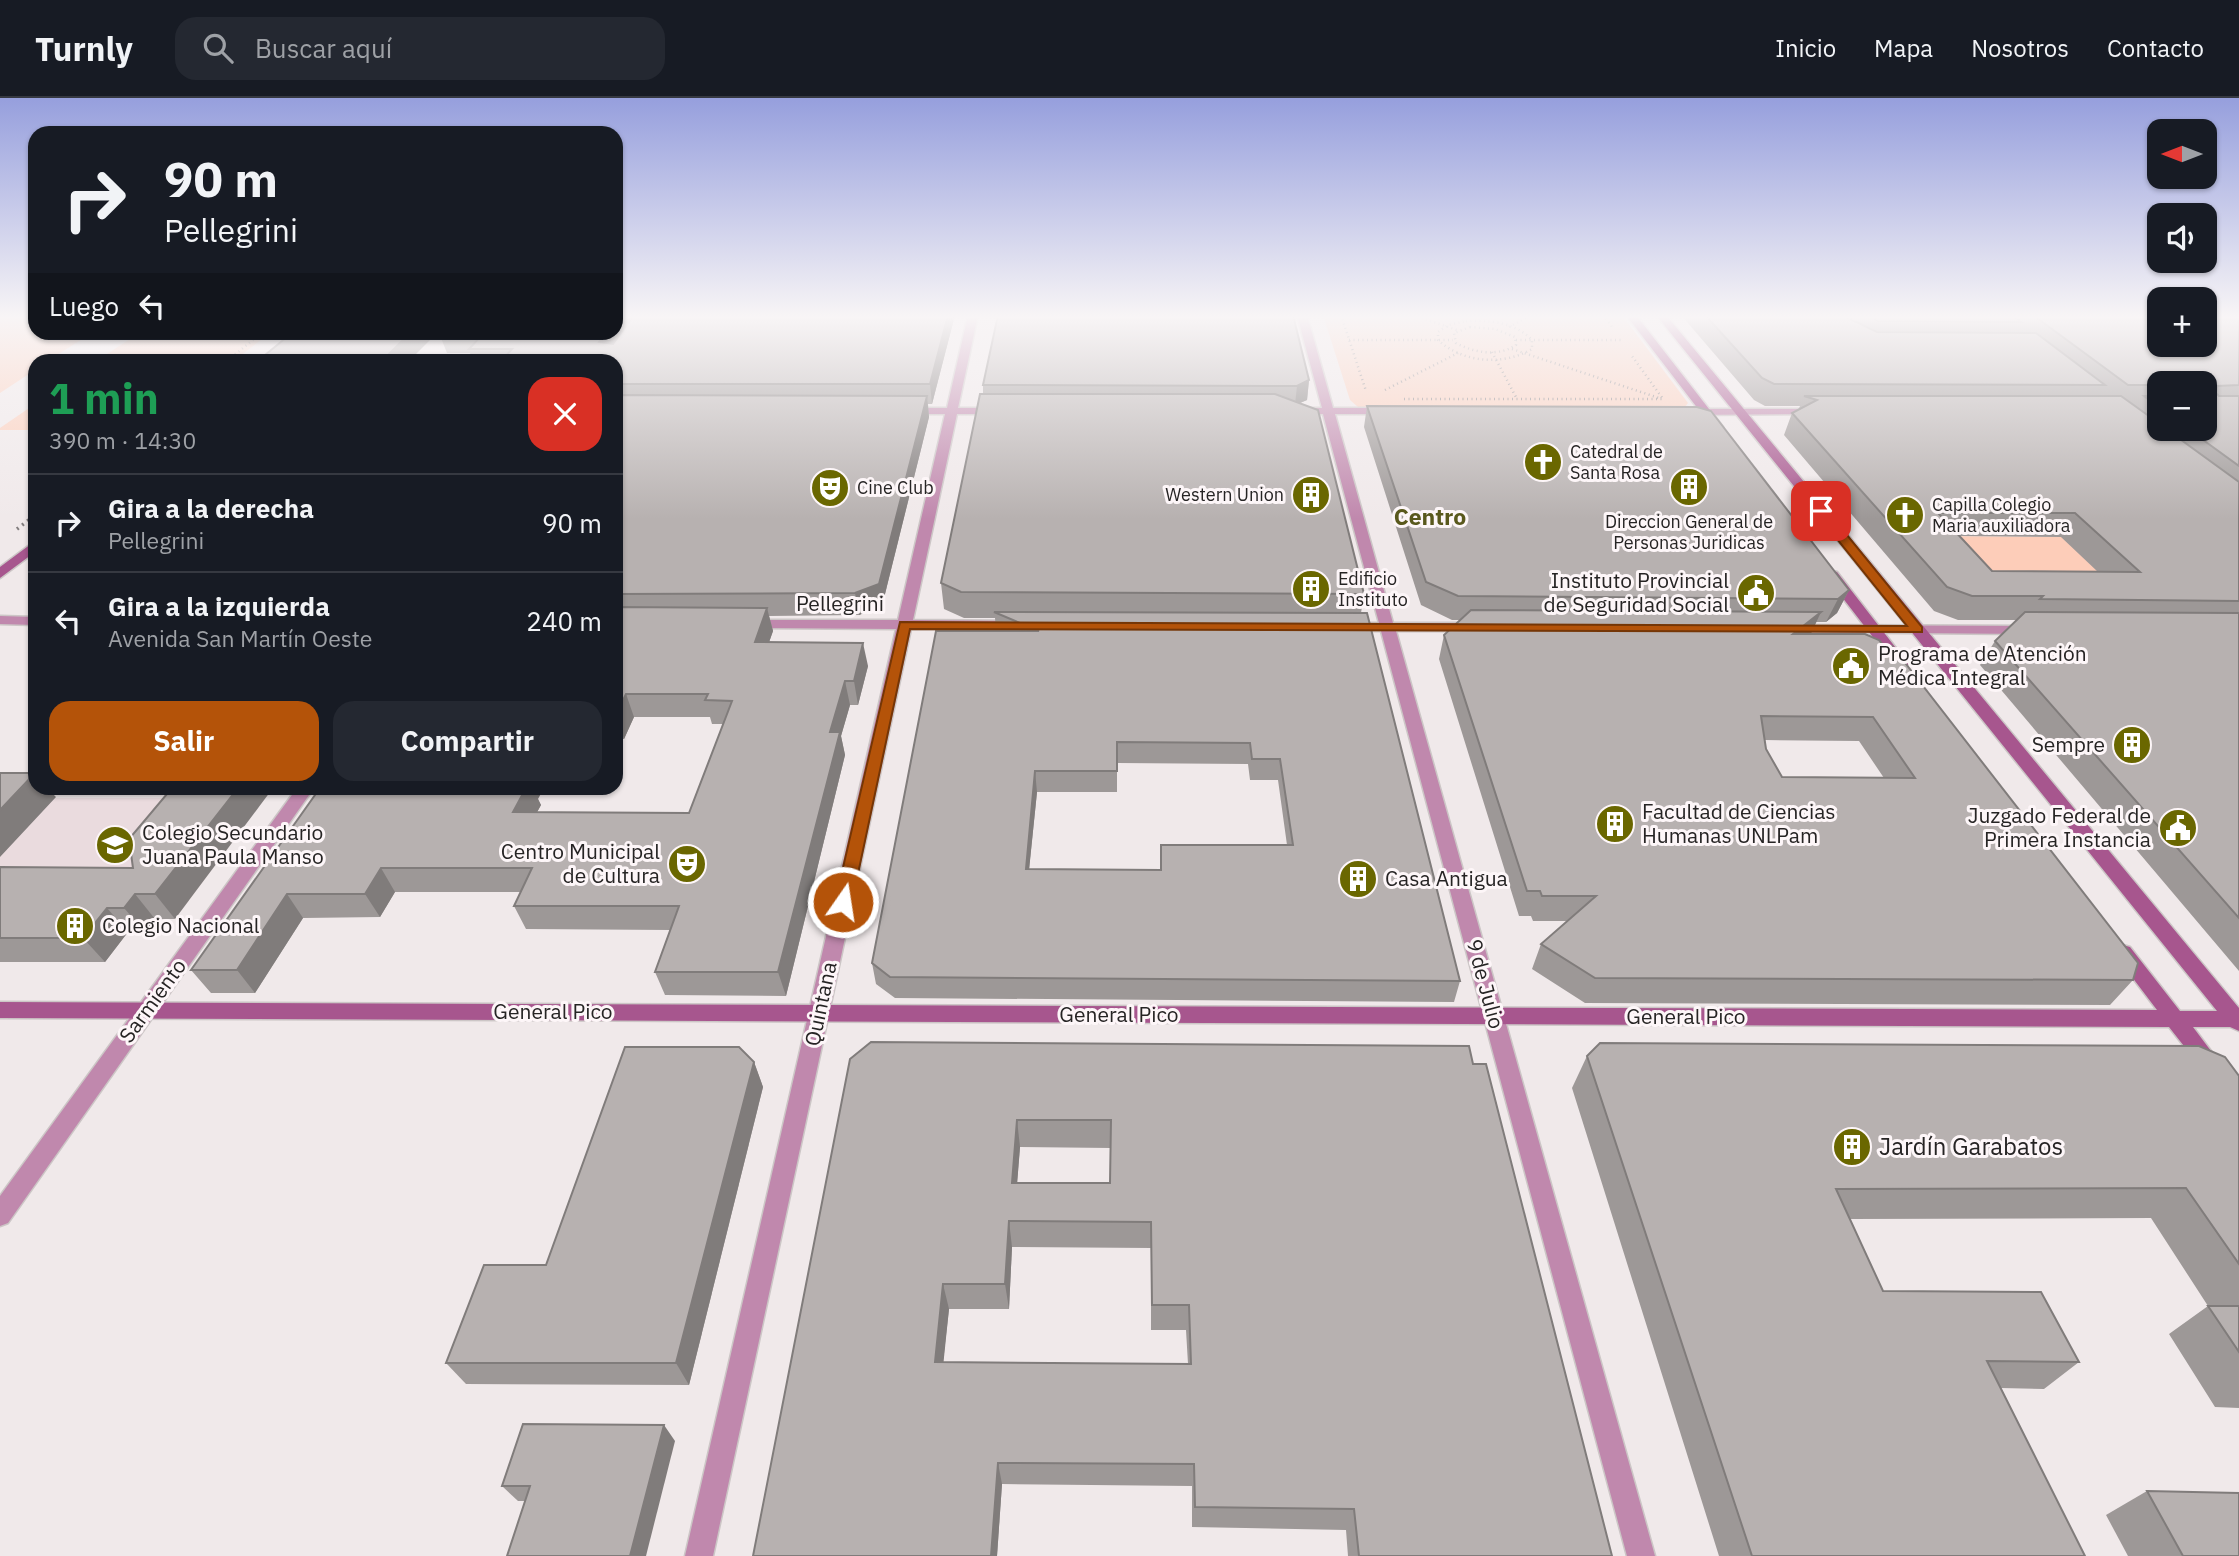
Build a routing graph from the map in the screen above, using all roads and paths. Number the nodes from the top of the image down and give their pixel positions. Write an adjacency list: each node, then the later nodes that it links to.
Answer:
1 (958, 383): 16 (street, Quintana)
2 (1320, 383): 19 (street, 9 de Julio)
3 (1363, 383): 11 (path)
4 (1399, 383): 10 (path)
5 (1509, 383): 12 (path)
6 (1615, 383): 13 (path)
7 (1652, 383): 13 (path)
8 (1691, 383): 21 (main road)
9 (1709, 383): 22 (main road)
10 (1379, 393)
11 (1368, 399)
12 (1517, 399): 13 (path); 14 (path)
13 (1663, 399)
14 (1397, 405): 19 (street)
15 (887, 411): 16 (street)
16 (952, 411): 17 (street); 31 (street, Quintana)
17 (1009, 411)
18 (1287, 411): 19 (street)
19 (1328, 411): 34 (street, 9 de Julio)
20 (1678, 412): 21 (street)
21 (1705, 412): 22 (street); 24 (main road)
22 (1740, 412): 23 (street); 38 (main road)
23 (1822, 412)
24 (1730, 443)
25 (28, 551): 27 (main road)
26 (1819, 558): 37 (main road)
27 (0, 574)
28 (0, 621): 29 (street)
29 (28, 621)
30 (737, 624): 31 (street, Pellegrini)
31 (904, 625): 32 (street, Pellegrini); 45 (street, Quintana)
32 (1032, 625)
33 (1333, 627): 34 (street)
34 (1387, 627): 35 (street); 46 (street, 9 de Julio)
35 (1485, 628)
36 (1776, 629): 37 (street)
37 (1874, 629): 38 (street); 40 (main road)
38 (1917, 630): 39 (street); 48 (main road)
39 (2043, 630)
40 (1907, 673)
41 (301, 795): 44 (street, Sarmiento)
42 (2117, 944): 47 (main road)
43 (0, 1010): 44 (main road, General Pico)
44 (146, 1011): 45 (main road, General Pico); 50 (street, Sarmiento)
45 (818, 1014): 46 (main road, General Pico); 51 (street, Quintana)
46 (1493, 1016): 47 (main road, General Pico); 52 (street, 9 de Julio)
47 (2175, 1019): 48 (main road, General Pico); 49 (main road)
48 (2238, 1020)
49 (2223, 1081)
50 (0, 1215)
51 (699, 1556)
52 (1641, 1556)

